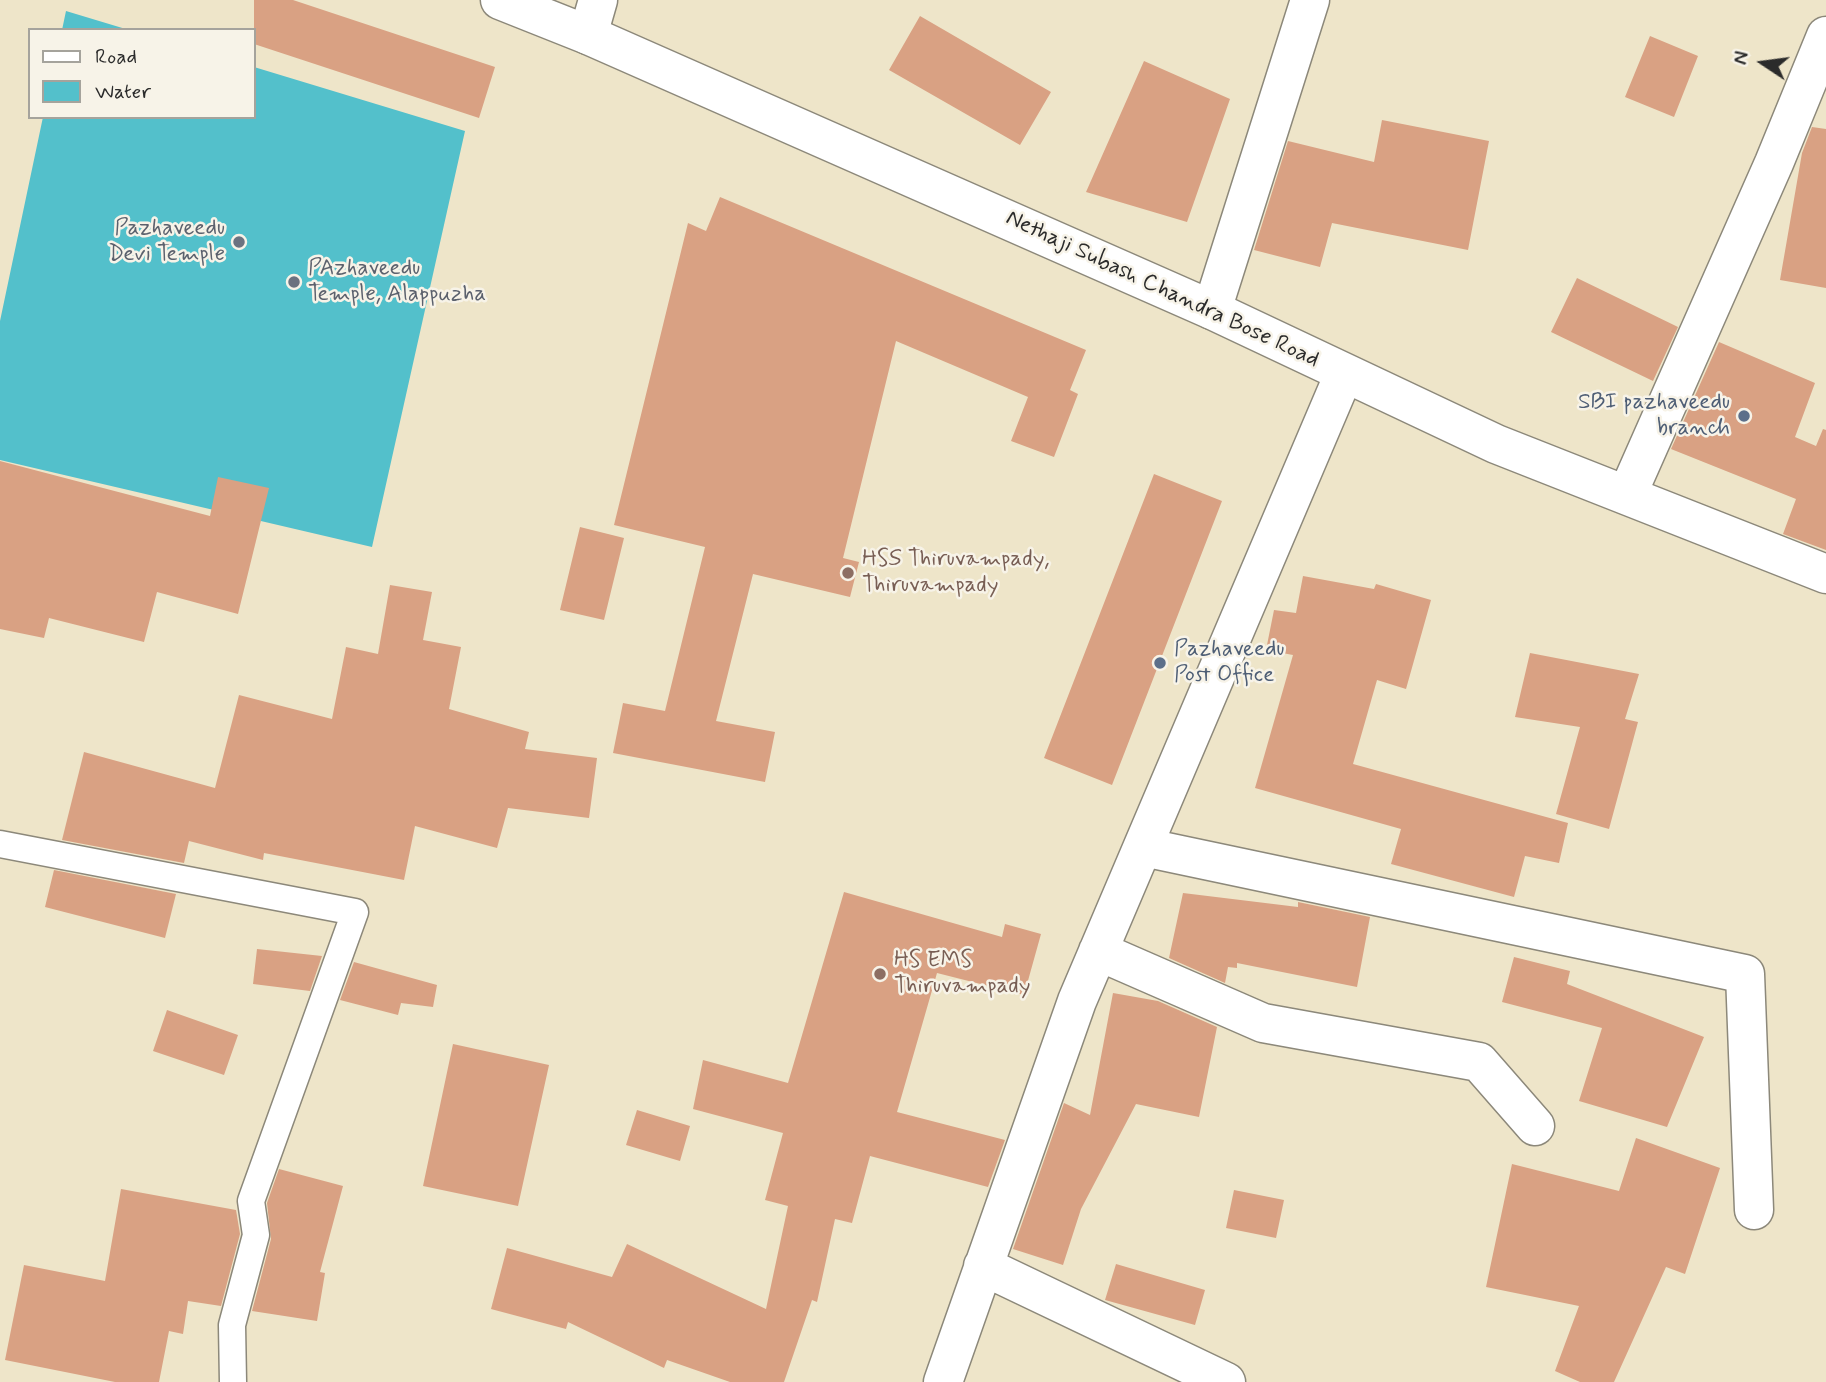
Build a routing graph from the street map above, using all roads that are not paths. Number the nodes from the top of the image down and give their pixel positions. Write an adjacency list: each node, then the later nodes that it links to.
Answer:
1 (500, 0): 3 (street, Nethaji Subash Chandra Bose Road)
2 (1310, 0): 5 (street)
3 (593, 18): 5 (street, Nethaji Subash Chandra Bose Road)
4 (1826, 36): 7 (street)
5 (1212, 310): 6 (street, Nethaji Subash Chandra Bose Road)
6 (1344, 374): 7 (street, Nethaji Subash Chandra Bose Road); 10 (street)
7 (1627, 495): 8 (street, Nethaji Subash Chandra Bose Road)
8 (1826, 575)
9 (0, 845): 15 (lane)
10 (1143, 846): 11 (street); 13 (street)
11 (1098, 951): 12 (street); 14 (street)
12 (1535, 1126)
13 (1754, 1210)
14 (983, 1266): 16 (street); 17 (street)
15 (233, 1382)
16 (943, 1382)
17 (1226, 1382)

